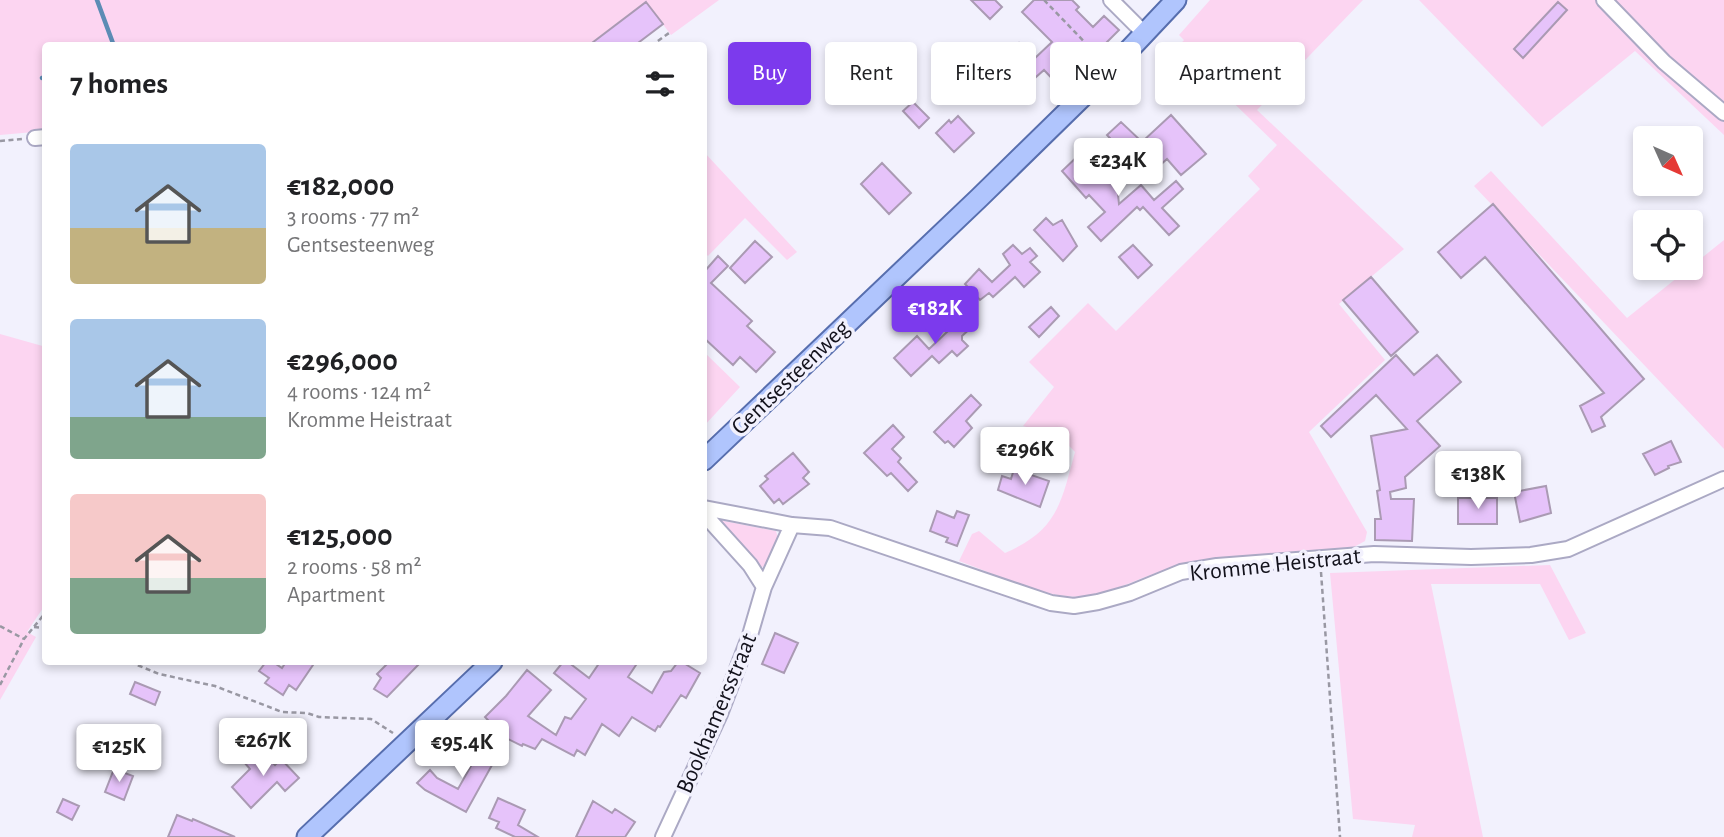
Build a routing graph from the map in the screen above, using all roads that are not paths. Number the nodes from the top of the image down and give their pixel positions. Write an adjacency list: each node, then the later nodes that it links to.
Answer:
1 (1111, 0): 4 (street)
2 (1176, 0): 4 (main road, Gentsesteenweg)
3 (1604, 0): 5 (street)
4 (1144, 33): 6 (main road, Gentsesteenweg)
5 (1724, 113)
6 (707, 457)
7 (1724, 479): 10 (street, Kromme Heistraat)
8 (707, 509): 10 (street, Kromme Heistraat)
9 (707, 517): 11 (street)
10 (792, 524): 11 (street, Bookhamersstraat)
11 (764, 587): 14 (street, Bookhamersstraat)
12 (489, 665): 13 (main road)
13 (307, 837)
14 (663, 837)

